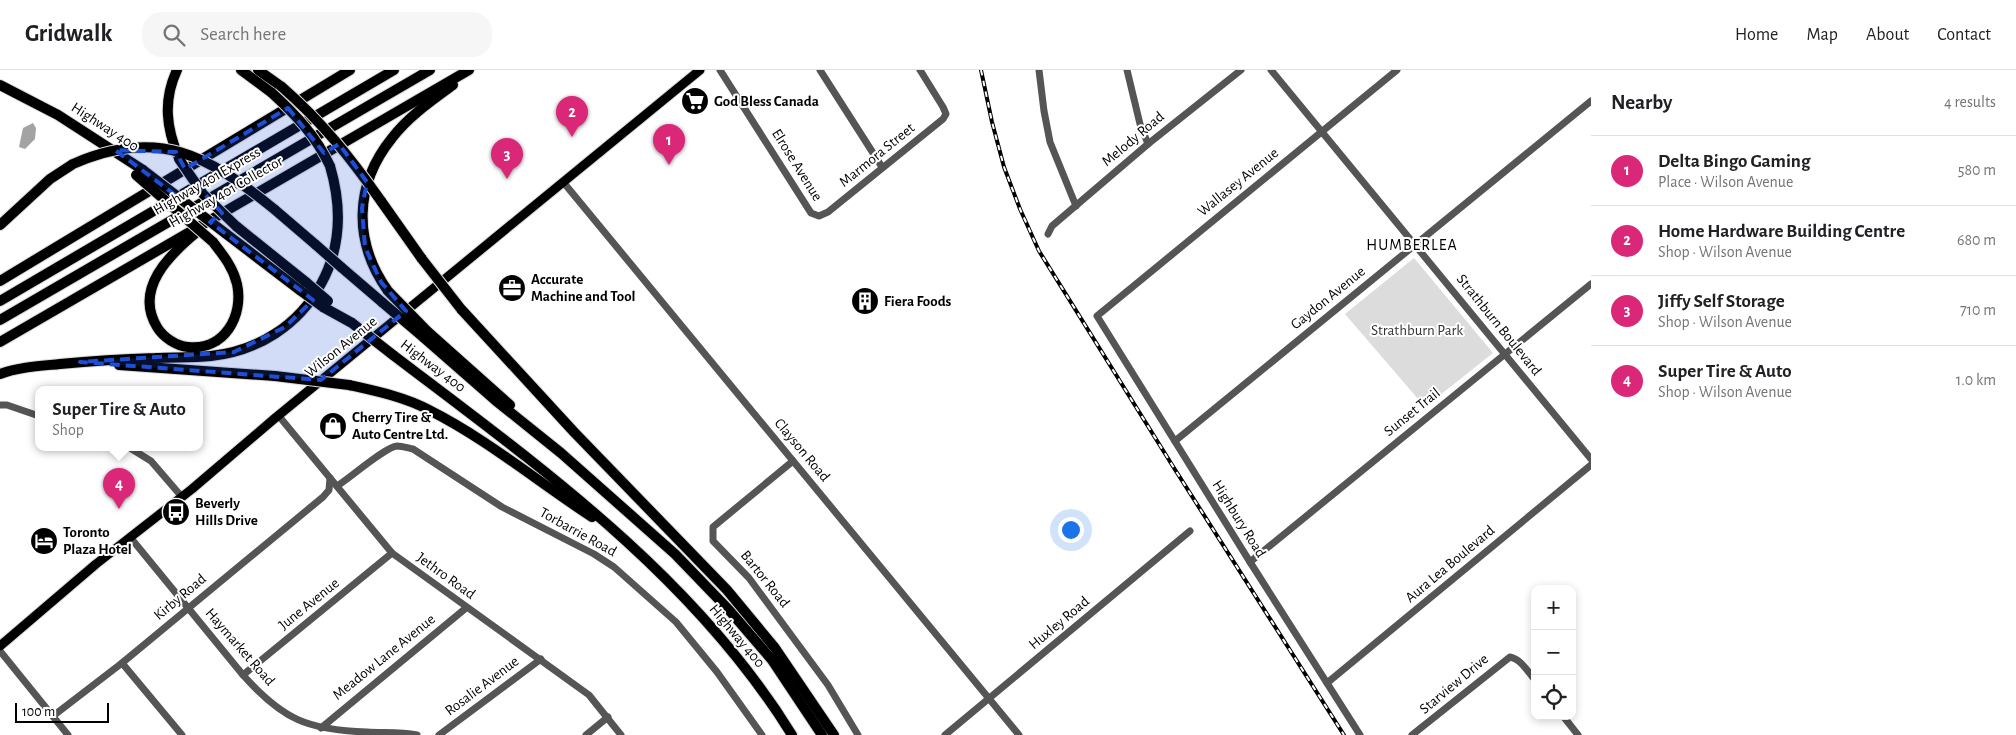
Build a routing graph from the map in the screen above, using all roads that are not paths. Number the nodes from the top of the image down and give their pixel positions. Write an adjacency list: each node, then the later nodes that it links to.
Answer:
1 (177, 70): 33 (highway, bridge)
2 (241, 70): 40 (highway, bridge)
3 (258, 70): 84 (highway, Highway 400, bridge)
4 (350, 70): 31 (highway)
5 (394, 70): 34 (highway, Highway 401 Express)
6 (430, 70): 36 (highway, Highway 401 Express)
7 (469, 70): 26 (highway, Highway 401 Collector)
8 (473, 70): 37 (highway, bridge)
9 (700, 70): 24 (main road, Wilson Avenue)
10 (720, 70): 27 (street, Elrose Avenue)
11 (820, 70): 22 (street)
12 (920, 70): 22 (street, Marmora Street)
13 (1039, 70): 25 (street)
14 (1127, 70): 21 (street)
15 (1241, 70): 21 (street, Melody Road)
16 (1271, 70): 20 (street, Strathburn Boulevard)
17 (1397, 70): 20 (street, Wallasey Avenue)
18 (0, 85): 23 (highway, Highway 400)
19 (1591, 101): 30 (street, Gaydon Avenue)
20 (1321, 132): 30 (street, Strathburn Boulevard); 35 (street, Wallasey Avenue)
21 (1148, 144): 25 (street, Melody Road)
22 (882, 167): 27 (street, Marmora Street)
23 (139, 172): 26 (highway, bridge); 33 (highway, Highway 400, bridge)
24 (564, 183): 44 (main road, Wilson Avenue); 48 (street, Clayson Road)
25 (1076, 206): 29 (street, Melody Road)
26 (230, 207): 38 (highway, Highway 401 Collector)
27 (823, 215)
28 (0, 225): 37 (highway, bridge)
29 (1048, 234)
30 (1416, 245): 39 (street, Strathburn Boulevard); 45 (street, Gaydon Avenue)
31 (0, 280)
32 (1591, 284): 39 (street, Sunset Trail)
33 (304, 287): 55 (highway, Highway 400, bridge)
34 (0, 302)
35 (1097, 316): 45 (street, Highbury Road)
36 (0, 320)
37 (425, 334): 83 (highway)
38 (0, 342)
39 (1505, 354): 47 (street, Strathburn Boulevard); 59 (street, Sunset Trail)
40 (80, 362): 41 (highway); 55 (highway, bridge)
41 (0, 374)
42 (0, 405): 43 (street)
43 (35, 415)
44 (278, 416): 50 (street, Jethro Road); 53 (main road, Wilson Avenue)
45 (1175, 441): 59 (street, Highbury Road)
46 (138, 451): 53 (street)
47 (1591, 459)
48 (793, 461): 69 (street, Clayson Road); 85 (street, Bartor Road)
49 (1591, 465): 68 (street, Aura Lea Boulevard)
50 (330, 478): 51 (street, Jethro Road); 54 (street)
51 (337, 486): 52 (street, Jethro Road); 81 (street, Torbarrie Road)
52 (345, 496): 54 (street); 58 (street, Jethro Road)
53 (182, 497): 57 (main road, Wilson Avenue)
54 (323, 497): 60 (street, Kirby Road)
55 (614, 531): 82 (highway, Highway 400)
56 (1190, 531): 69 (street, Huxley Road)
57 (130, 537): 60 (street, Haymarket Road); 62 (main road, Wilson Avenue)
58 (392, 553): 61 (street, Jethro Road); 66 (street, June Avenue)
59 (1250, 562): 68 (street, Highbury Road)
60 (188, 608): 65 (street, Kirby Road); 66 (street, Haymarket Road)
61 (466, 608): 64 (street, Jethro Road); 73 (street, Meadow Lane Avenue)
62 (0, 646)
63 (0, 651): 70 (street)
64 (540, 659): 71 (street, Jethro Road); 78 (street, Rosalie Avenue)
65 (122, 662): 70 (street, Kirby Road); 76 (street)
66 (244, 675): 73 (street, Haymarket Road)
67 (1531, 675): 74 (street, Starview Drive)
68 (1327, 683): 88 (street, Highbury Road)
69 (990, 699): 86 (street, Huxley Road); 87 (street, Clayson Road)
70 (53, 716): 75 (street)
71 (608, 717): 79 (street); 80 (street, Jethro Road)
72 (1566, 720): 89 (street)
73 (321, 728): 77 (street, Haymarket Road)
74 (1417, 734)
75 (68, 735)
76 (182, 735)
77 (417, 735)
78 (439, 735)
79 (586, 735)
80 (620, 735)
81 (762, 735)
82 (792, 735)
83 (822, 735)
84 (834, 735)
85 (858, 735)
86 (945, 735)
87 (1019, 735)
88 (1360, 735)
89 (1578, 735)

